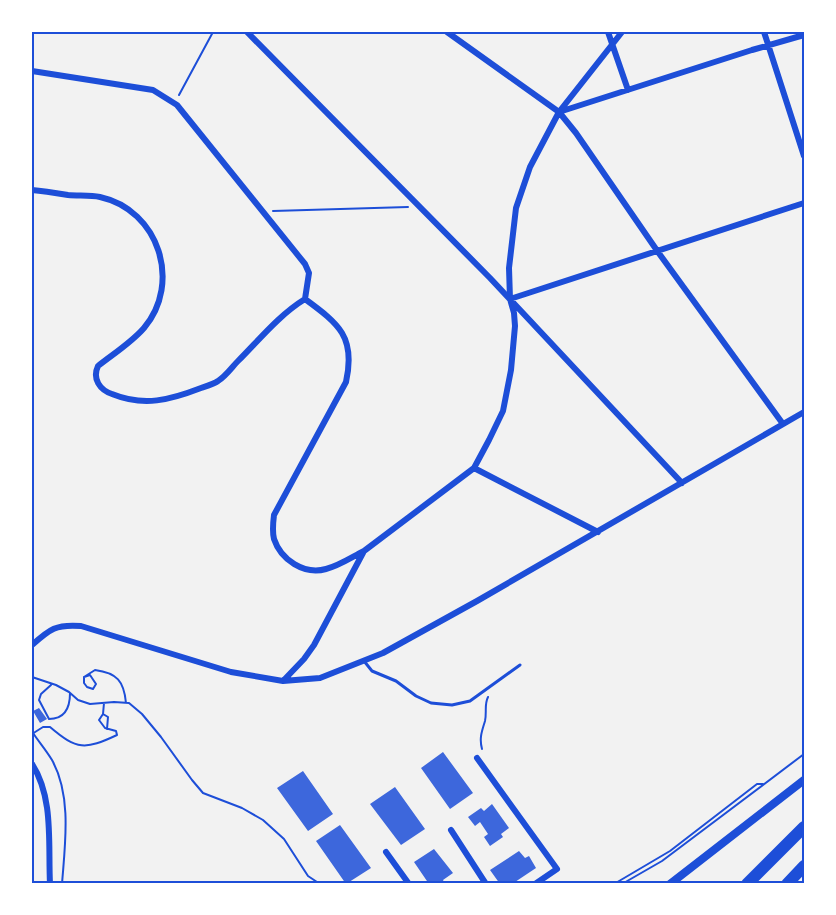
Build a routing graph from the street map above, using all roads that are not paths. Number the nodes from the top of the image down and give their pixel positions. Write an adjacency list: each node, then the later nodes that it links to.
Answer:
1 (248, 32): 17 (street)
2 (447, 32): 11 (street)
3 (608, 32): 7 (street)
4 (622, 32): 7 (street)
5 (764, 32): 8 (street)
6 (804, 35): 8 (street)
7 (612, 43): 10 (street); 11 (street)
8 (768, 45): 10 (street); 12 (street)
9 (32, 71): 16 (street)
10 (628, 90): 11 (street)
11 (559, 112): 15 (street); 17 (street)
12 (804, 156)
13 (32, 190): 16 (street)
14 (804, 203): 15 (street)
15 (658, 252): 17 (street); 19 (street)
16 (305, 299): 23 (street)
17 (510, 299): 20 (street); 21 (street)
18 (804, 412): 19 (street)
19 (783, 424): 21 (street)
20 (474, 468): 22 (street); 23 (street)
21 (682, 483): 22 (street)
22 (598, 532): 25 (street)
23 (364, 551): 27 (street)
24 (32, 645): 27 (street)
25 (364, 661): 26 (lane); 27 (street)
26 (520, 665)
27 (283, 681)
28 (477, 759): 39 (street)
29 (32, 764): 36 (street)
30 (804, 780): 35 (street)
31 (804, 827): 40 (highway)
32 (451, 830): 38 (street)
33 (386, 852): 37 (street)
34 (804, 866): 41 (highway)
35 (670, 882)
36 (50, 884)
37 (409, 884)
38 (486, 884)
39 (535, 884)
40 (747, 884)
41 (787, 884)

